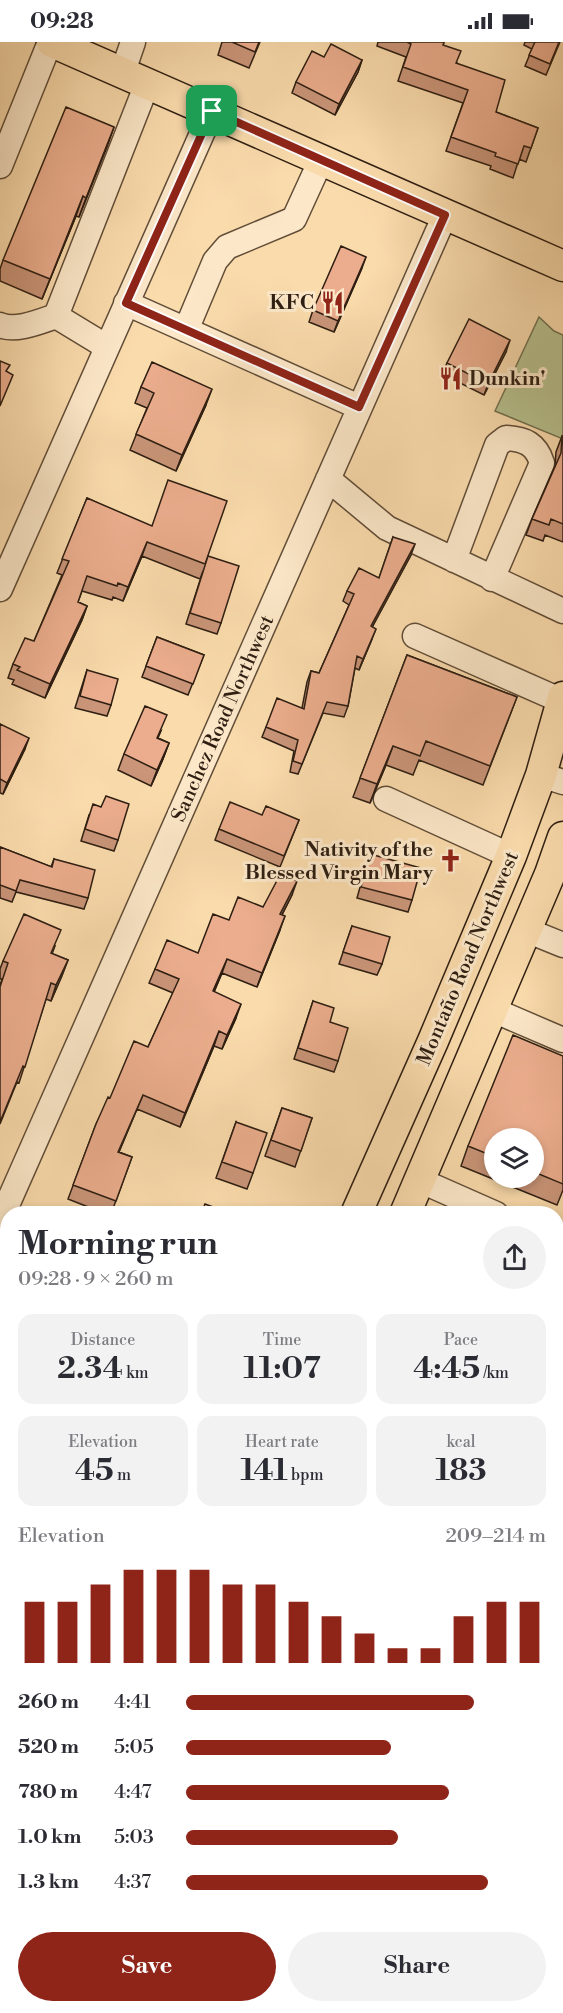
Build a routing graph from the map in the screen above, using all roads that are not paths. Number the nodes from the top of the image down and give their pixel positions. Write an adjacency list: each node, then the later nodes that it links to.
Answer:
1 (51, 42): 3 (main road); 6 (street)
2 (133, 42): 3 (street)
3 (134, 79): 4 (main road); 10 (street)
4 (212, 111): 5 (main road); 9 (street)
5 (321, 160): 7 (main road); 12 (street)
6 (0, 166)
7 (445, 215): 8 (main road); 14 (street, Sanchez Road Northwest)
8 (563, 266)
9 (126, 303): 12 (street); 13 (street)
10 (56, 316): 11 (street); 13 (street)
11 (0, 325)
12 (186, 330): 14 (street)
13 (107, 347): 18 (street)
14 (359, 407): 15 (street, Sanchez Road Northwest)
15 (328, 479): 16 (street); 31 (street, Sanchez Road Northwest)
16 (454, 560): 17 (street); 17 (street)
17 (492, 579): 19 (street)
18 (0, 589)
19 (563, 611)
20 (415, 636): 21 (street)
21 (562, 699): 22 (main road, Montaño Road Northwest)
22 (552, 778): 25 (main road, Montaño Road Northwest)
23 (386, 799): 25 (street)
24 (563, 837): 26 (main road)
25 (511, 856): 32 (main road, Montaño Road Northwest)
26 (526, 930): 27 (street); 28 (main road)
27 (563, 945)
28 (493, 1010): 29 (street); 30 (main road)
29 (563, 1040)
30 (419, 1180): 33 (main road); 34 (street)
31 (7, 1206)
32 (359, 1206)
33 (408, 1206)
34 (478, 1206)

